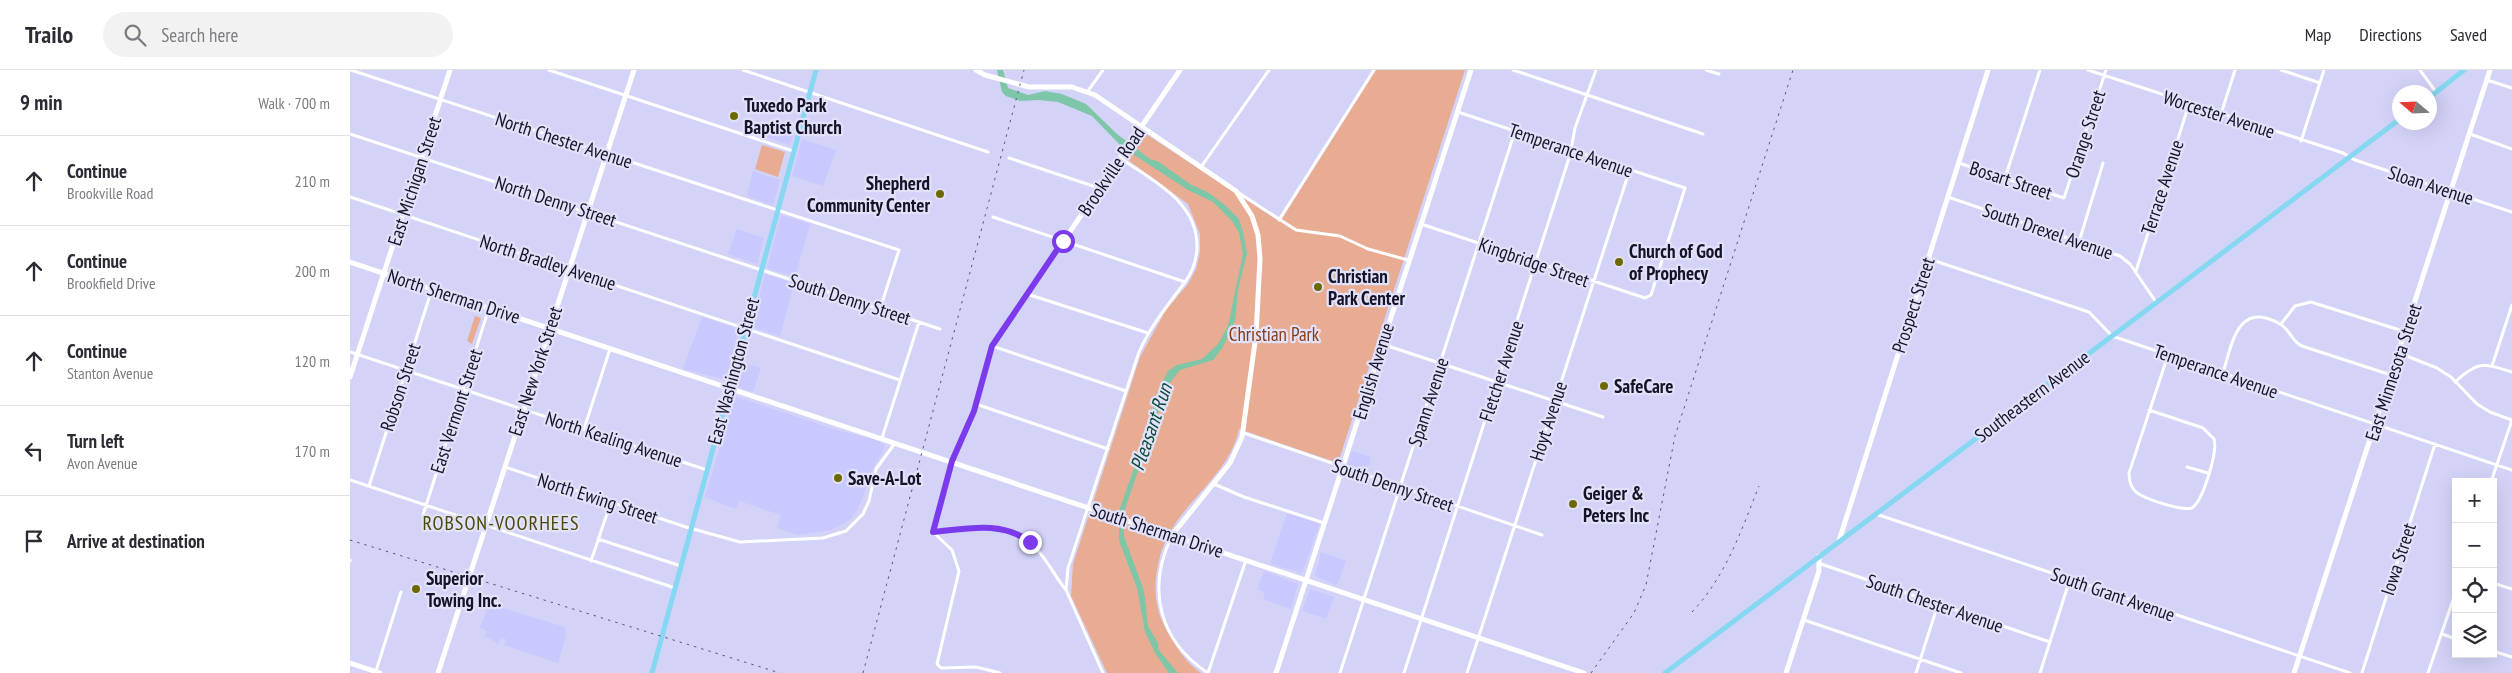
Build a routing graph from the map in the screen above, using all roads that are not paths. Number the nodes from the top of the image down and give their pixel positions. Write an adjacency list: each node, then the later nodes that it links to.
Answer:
1 (351, 70): 37 (street, North Chester Avenue)
2 (450, 70): 37 (main road, East Michigan Street)
3 (549, 70): 36 (street)
4 (634, 70): 36 (main road, East New York Street)
5 (743, 70): 34 (street)
6 (816, 70): 34 (main road, East Washington Street)
7 (976, 70): 32 (main road)
8 (1103, 70): 32 (street)
9 (1180, 70): 42 (main road, Brookville Road)
10 (1269, 70): 59 (street)
11 (1374, 70): 73 (street)
12 (1471, 70): 39 (main road, English Avenue)
13 (1514, 70): 35 (street)
14 (1596, 70): 35 (street, Fletcher Avenue)
15 (1706, 70): 26 (street)
16 (1988, 70): 57 (main road, Prospect Street)
17 (2040, 70): 61 (street)
18 (2088, 70): 27 (street, Worcester Avenue)
19 (2106, 70): 27 (street, Orange Street)
20 (2235, 70): 40 (street)
21 (2281, 70): 29 (street)
22 (2324, 70): 29 (street)
23 (2420, 70): 30 (street)
24 (2464, 70): 33 (main road)
25 (2490, 70): 28 (main road, East Minnesota Street)
26 (1719, 74)
27 (2104, 75): 38 (street, Worcester Avenue); 67 (street, Orange Street)
28 (2487, 80): 31 (street); 46 (main road, East Minnesota Street)
29 (2320, 83): 47 (street)
30 (2431, 85)
31 (2512, 88)
32 (1088, 91): 42 (main road)
33 (2437, 91)
34 (810, 92): 50 (main road, East Washington Street); 51 (street)
35 (1588, 94): 45 (street); 48 (street, Fletcher Avenue)
36 (626, 95): 50 (street); 52 (main road, East New York Street)
37 (440, 99): 52 (street, North Chester Avenue); 53 (main road, East Michigan Street)
38 (2189, 104): 40 (street, Worcester Avenue); 84 (street, Terrace Avenue)
39 (1457, 112): 43 (street, Temperance Avenue); 74 (main road, English Avenue)
40 (2221, 114): 47 (street, Worcester Avenue)
41 (2392, 125): 54 (main road, Southeastern Avenue)
42 (1142, 126): 56 (main road, Brookville Road); 59 (main road)
43 (1515, 131): 48 (street, Temperance Avenue); 77 (street, Spann Avenue)
44 (350, 134): 53 (street, North Denny Street)
45 (1703, 134)
46 (2470, 134): 49 (street); 64 (main road, East Minnesota Street)
47 (2301, 141): 54 (street, Worcester Avenue)
48 (1571, 149): 60 (street, Temperance Avenue); 81 (street, Fletcher Avenue)
49 (2512, 149)
50 (793, 151): 68 (main road, East Washington Street)
51 (988, 152)
52 (606, 154): 68 (street, North Chester Avenue); 69 (main road, East New York Street)
53 (421, 157): 69 (street, North Denny Street); 71 (main road, East Michigan Street)
54 (2350, 157): 64 (street, Sloan Avenue); 91 (main road, Southeastern Avenue)
55 (1008, 158): 62 (street)
56 (1120, 158): 62 (main road, Brookville Road); 86 (street)
57 (1958, 163): 61 (street, Bosart Street); 66 (main road, Prospect Street)
58 (2103, 163): 76 (street)
59 (1201, 167): 63 (main road)
60 (1630, 169): 87 (street, Hoyt Avenue); 90 (street, Temperance Avenue)
61 (2005, 178): 67 (street, Bosart Street)
62 (1099, 188): 75 (main road, Brookville Road)
63 (1236, 191): 73 (street); 131 (main road)
64 (2451, 192): 70 (street, Sloan Avenue); 100 (main road, East Minnesota Street)
65 (350, 197): 71 (street, North Bradley Avenue)
66 (1948, 197): 76 (street, South Drexel Avenue); 78 (main road, Prospect Street)
67 (2064, 198)
68 (777, 210): 83 (main road, East Washington Street); 94 (street)
69 (587, 212): 82 (main road, East New York Street); 83 (street, North Denny Street)
70 (2512, 212)
71 (402, 214): 82 (street, North Bradley Avenue); 85 (main road, East Michigan Street)
72 (993, 217): 75 (street)
73 (1279, 220): 79 (street)
74 (1420, 224): 77 (street, Kingbridge Street); 79 (main road, English Avenue)
75 (1063, 241): 86 (street); 89 (main road, Brookville Road)
76 (2079, 242): 84 (street, South Drexel Avenue)
77 (1478, 243): 81 (street, Kingbridge Street); 110 (street, Spann Avenue)
78 (1928, 258): 102 (street, Temperance Avenue); 163 (main road, Prospect Street)
79 (1408, 260): 103 (main road, English Avenue)
80 (350, 262): 85 (main road, North Sherman Drive)
81 (1536, 263): 87 (street, Kingbridge Street); 118 (street, Fletcher Avenue)
82 (568, 269): 97 (main road, East New York Street); 98 (street, North Bradley Avenue)
83 (761, 270): 94 (street, South Denny Street); 98 (main road, East Washington Street)
84 (2136, 271): 91 (street, South Drexel Avenue)
85 (384, 273): 88 (main road, North Sherman Drive); 109 (main road, East Michigan Street)
86 (1185, 282): 101 (street)
87 (1593, 282): 90 (street, Kingbridge Street); 123 (street, Hoyt Avenue)
88 (432, 289): 93 (main road, North Sherman Drive); 112 (street, Robson Street)
89 (1026, 294): 101 (street); 104 (main road, Brookville Road)
90 (1648, 297)
91 (2156, 302): 102 (main road, Southeastern Avenue)
92 (2512, 305): 111 (street)
93 (489, 308): 97 (main road, North Sherman Drive); 121 (street, East Vermont Street)
94 (880, 309): 95 (street, South Denny Street)
95 (919, 322): 99 (street, South Denny Street); 117 (street)
96 (2281, 324): 100 (street); 114 (street); 115 (street)
97 (549, 327): 105 (main road, North Sherman Drive); 125 (main road, East New York Street)
98 (745, 328): 117 (street, North Bradley Avenue); 120 (main road, East Washington Street)
99 (940, 329)
100 (2406, 332): 107 (main road, East Minnesota Street)
101 (1148, 333): 122 (street)
102 (2112, 336): 108 (street, Temperance Avenue); 153 (main road, Southeastern Avenue)
103 (1382, 344): 110 (street); 140 (main road, English Avenue)
104 (992, 346): 122 (street); 124 (main road, Brookville Road)
105 (610, 348): 120 (main road, North Sherman Drive); 130 (street)
106 (350, 352): 109 (street, North Kealing Avenue)
107 (2399, 353): 115 (main road, East Minnesota Street); 119 (street)
108 (2168, 354): 114 (street, Temperance Avenue); 126 (street)
109 (357, 355): 112 (street, North Kealing Avenue); 116 (main road, East Michigan Street)
110 (1440, 363): 118 (street); 148 (street, Spann Avenue)
111 (2492, 366): 113 (street); 119 (street)
112 (406, 370): 121 (street, North Kealing Avenue); 147 (street, Robson Street)
113 (2512, 372)
114 (2223, 373): 129 (street, Temperance Avenue)
115 (2392, 375): 129 (main road, East Minnesota Street)
116 (350, 377)
117 (900, 380): 132 (street)
118 (1497, 382): 123 (street); 152 (street, Fletcher Avenue)
119 (2455, 382): 128 (street)
120 (729, 388): 132 (main road, South Sherman Drive); 141 (main road, East Washington Street)
121 (464, 389): 125 (street, North Kealing Avenue); 150 (street, East Vermont Street)
122 (1126, 391): 135 (street)
123 (1554, 401): 127 (street); 157 (street, Hoyt Avenue)
124 (976, 404): 135 (street); 136 (main road, Brookville Road)
125 (523, 409): 130 (street, North Kealing Avenue); 139 (main road, East New York Street)
126 (2149, 410): 143 (street); 143 (street)
127 (1603, 417)
128 (2512, 420): 137 (street)
129 (2376, 424): 134 (street, Temperance Avenue); 186 (main road, East Minnesota Street)
130 (584, 429): 141 (street, North Kealing Avenue)
131 (1244, 433): 140 (street, South Denny Street); 146 (main road)
132 (882, 438): 133 (main road, South Sherman Drive)
133 (896, 443): 136 (main road, South Sherman Drive); 158 (street, North Ewing Street)
134 (2435, 444): 137 (street, Temperance Avenue); 208 (street, Iowa Street)
135 (1108, 449): 151 (street)
136 (952, 461): 151 (main road, South Sherman Drive); 159 (street)
137 (2497, 465): 142 (street, Temperance Avenue); 144 (street)
138 (2187, 466): 143 (street)
139 (505, 467): 149 (street, North Ewing Street); 156 (main road, East New York Street)
140 (1342, 467): 148 (street, South Denny Street); 155 (main road, English Avenue)
141 (707, 470): 158 (main road, East Washington Street)
142 (2512, 470)
143 (2208, 473)
144 (2492, 478)
145 (350, 480): 147 (street)
146 (1214, 484): 155 (street); 160 (main road)
147 (369, 486): 150 (street)
148 (1400, 488): 152 (street, South Denny Street); 176 (street, Spann Avenue)
149 (610, 502): 158 (street, North Ewing Street); 162 (street)
150 (426, 505): 154 (street, East Vermont Street); 156 (street)
151 (1089, 507): 160 (main road, South Sherman Drive); 173 (street)
152 (1457, 507): 157 (street, South Denny Street); 179 (street, Fletcher Avenue)
153 (1876, 514): 163 (main road, Southeastern Avenue); 169 (street, South Grant Avenue)
154 (423, 515)
155 (1324, 523): 170 (main road, English Avenue)
156 (486, 526): 166 (street); 191 (main road, East New York Street)
157 (1515, 526): 161 (street, South Denny Street); 182 (street, Hoyt Avenue)
158 (691, 528): 168 (main road, East Washington Street)
159 (933, 532): 173 (street); 193 (street)
160 (1172, 535): 165 (main road, South Sherman Drive); 195 (street)
161 (1542, 535)
162 (598, 539): 166 (street); 168 (street)
163 (1839, 541): 164 (main road, Southeastern Avenue)
164 (1819, 556): 167 (main road); 201 (main road, Southeastern Avenue)
165 (1246, 559): 170 (main road, South Sherman Drive); 195 (street)
166 (591, 561): 172 (street)
167 (1820, 564): 178 (street, South Chester Avenue); 180 (main road)
168 (680, 566): 172 (main road, East Washington Street)
169 (2070, 579): 184 (street); 186 (street, South Grant Avenue)
170 (1307, 580): 176 (main road, South Sherman Drive); 196 (main road, English Avenue)
171 (2497, 584): 174 (street)
172 (674, 588): 192 (main road, East Washington Street)
173 (1066, 590): 194 (street)
174 (2512, 590)
175 (401, 592): 190 (street)
176 (1364, 599): 179 (main road, South Sherman Drive); 197 (street, Spann Avenue)
177 (2452, 603): 181 (street)
178 (1938, 604): 184 (street, South Chester Avenue); 188 (street)
179 (1422, 618): 182 (main road, South Sherman Drive); 198 (street, Fletcher Avenue)
180 (1803, 620): 188 (street); 202 (main road)
181 (2442, 634): 183 (street); 209 (street)
182 (1479, 638): 199 (street, Hoyt Avenue); 200 (main road, South Sherman Drive)
183 (2452, 638)
184 (2050, 642): 205 (street)
185 (2497, 652): 187 (street)
186 (2300, 657): 206 (main road, East Minnesota Street); 207 (street, South Grant Avenue)
187 (2512, 658)
188 (1921, 659): 203 (street); 204 (street)
189 (350, 663): 190 (main road)
190 (378, 672)
191 (438, 673)
192 (652, 673)
193 (1000, 673)
194 (1103, 673)
195 (1208, 673)
196 (1276, 673)
197 (1340, 673)
198 (1404, 673)
199 (1467, 673)
200 (1584, 673)
201 (1665, 673)
202 (1786, 673)
203 (1916, 673)
204 (1961, 673)
205 (2040, 673)
206 (2294, 673)
207 (2350, 673)
208 (2362, 673)
209 (2428, 673)

